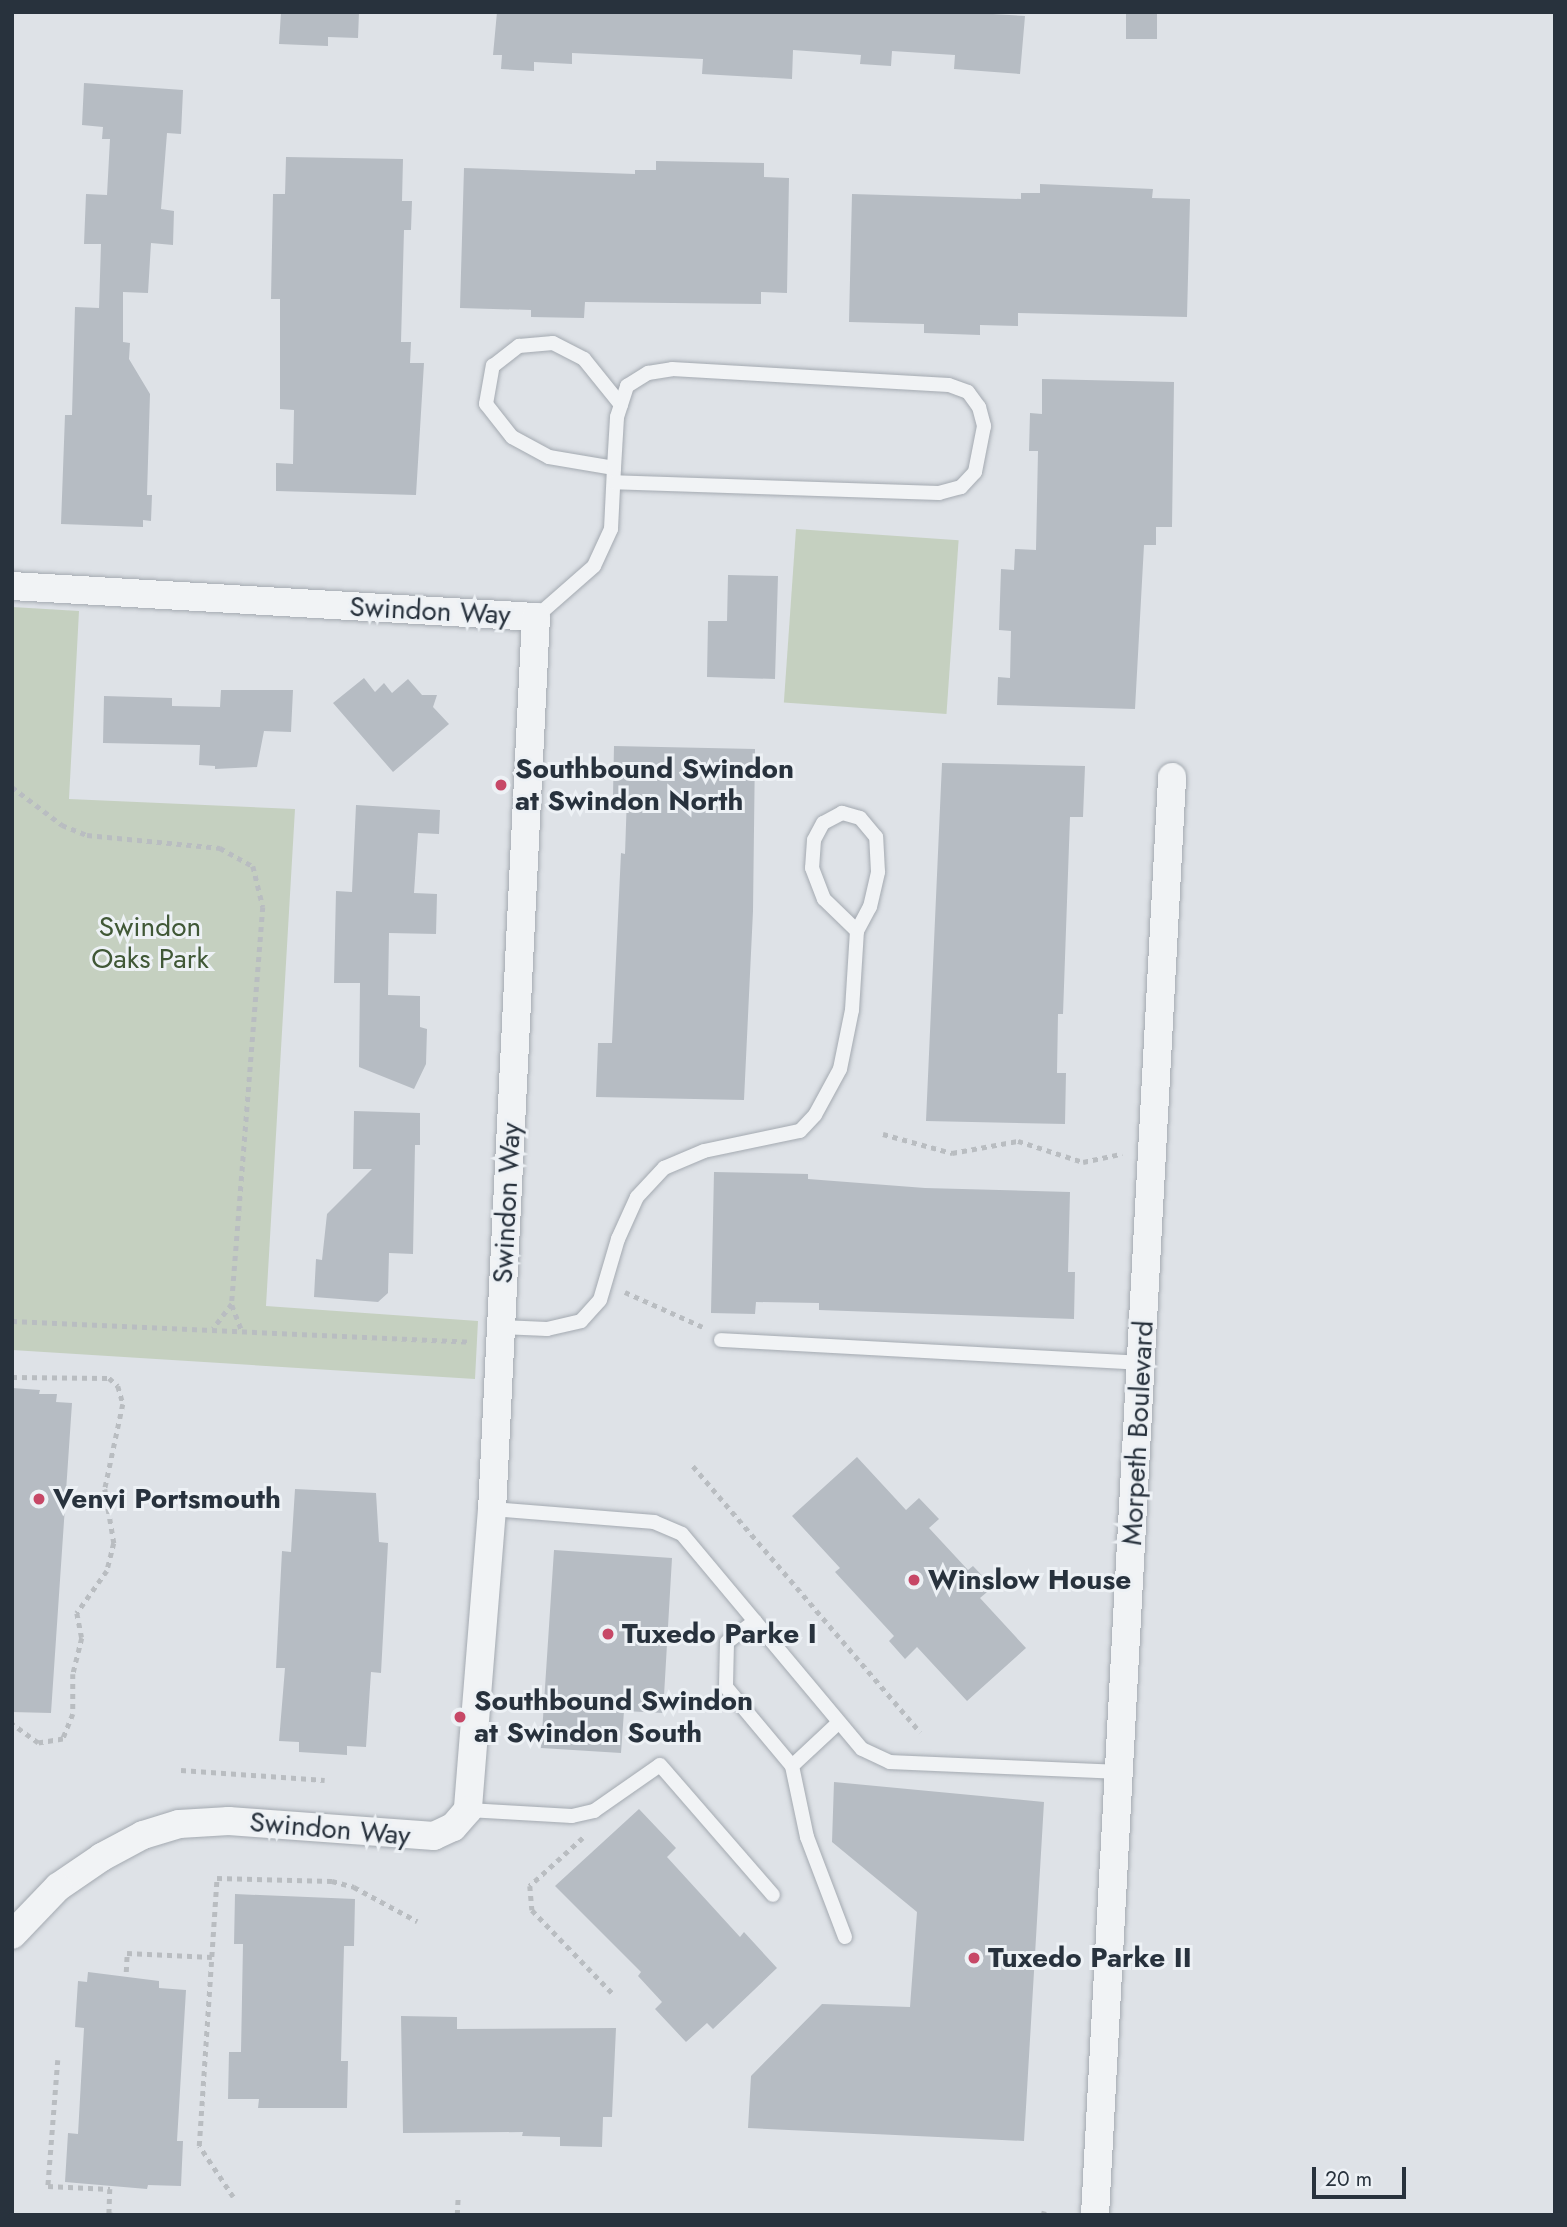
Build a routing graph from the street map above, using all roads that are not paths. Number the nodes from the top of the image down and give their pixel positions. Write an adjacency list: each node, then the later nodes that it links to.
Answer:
1 (621, 405): 2 (lane); 2 (lane); 2 (lane)
2 (614, 475): 4 (lane)
3 (12, 586): 4 (street, Swindon Way)
4 (536, 617): 7 (street, Swindon Way)
5 (1172, 777): 9 (street, Morpeth Boulevard)
6 (857, 931): 6 (lane); 7 (lane)
7 (501, 1335): 10 (street, Swindon Way)
8 (721, 1340): 9 (lane)
9 (1142, 1363): 14 (street, Morpeth Boulevard)
10 (492, 1509): 11 (lane); 15 (street, Swindon Way)
11 (755, 1621): 12 (lane); 13 (lane)
12 (839, 1722): 13 (lane); 14 (lane)
13 (792, 1766): 18 (lane)
14 (1119, 1772): 19 (street, Morpeth Boulevard)
15 (467, 1810): 16 (lane); 17 (street, Swindon Way)
16 (773, 1895)
17 (12, 1936)
18 (845, 1937)
19 (1095, 2215)

